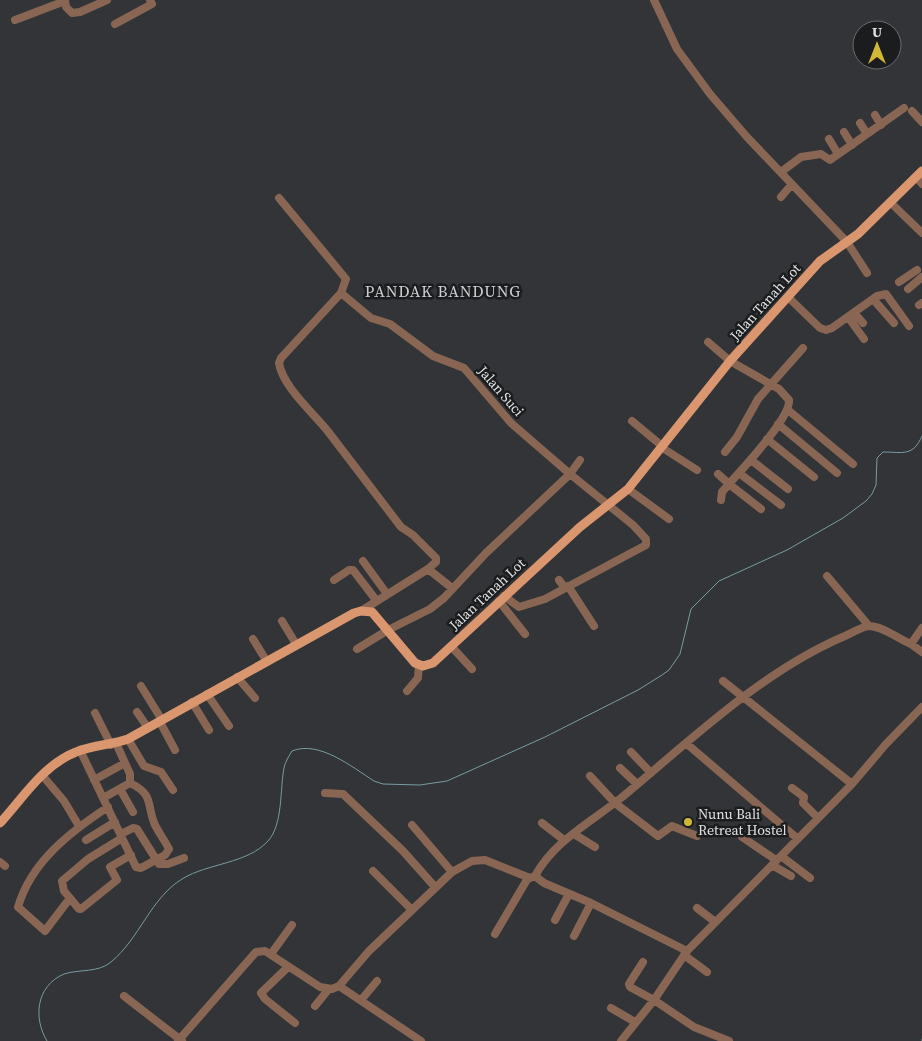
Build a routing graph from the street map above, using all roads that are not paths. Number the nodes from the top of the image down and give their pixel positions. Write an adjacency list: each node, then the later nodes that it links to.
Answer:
1 (65, 0): 2 (street); 5 (street)
2 (107, 0)
3 (150, 0): 6 (street)
4 (654, 0): 18 (street)
5 (14, 20)
6 (115, 24)
7 (904, 108): 12 (street)
8 (912, 111): 10 (street)
9 (874, 115): 12 (street)
10 (922, 122)
11 (860, 123): 14 (street)
12 (881, 125): 14 (street)
13 (844, 132): 16 (street)
14 (868, 134): 16 (street)
15 (829, 139): 17 (street)
16 (852, 144): 17 (street)
17 (838, 154): 18 (street)
18 (781, 172): 20 (street)
19 (920, 177): 23 (main road, Jalan Tanah Lot)
20 (792, 184): 21 (street); 25 (street)
21 (781, 197)
22 (279, 198): 30 (street)
23 (890, 202): 24 (street); 25 (main road, Jalan Tanah Lot)
24 (922, 232)
25 (848, 242): 27 (street); 31 (main road, Jalan Tanah Lot)
26 (921, 272): 28 (street); 29 (street)
27 (867, 273)
28 (899, 282)
29 (908, 290)
30 (341, 293): 54 (street, Jalan Suci); 66 (street)
31 (788, 297): 33 (street); 40 (main road, Jalan Tanah Lot)
32 (873, 299): 33 (street); 35 (street); 36 (street)
33 (851, 315): 34 (street); 37 (street)
34 (863, 323)
35 (894, 323)
36 (909, 326)
37 (864, 339)
38 (708, 342): 40 (street)
39 (803, 348): 41 (street)
40 (730, 361): 41 (street); 46 (main road, Jalan Tanah Lot)
41 (770, 385): 42 (street); 47 (street)
42 (788, 410): 44 (street); 50 (street)
43 (632, 421): 46 (street)
44 (778, 424): 45 (street); 53 (street)
45 (767, 438): 49 (street); 56 (street)
46 (662, 447): 51 (street); 58 (main road, Jalan Tanah Lot)
47 (725, 452)
48 (580, 460): 54 (street)
49 (751, 460): 52 (street); 59 (street)
50 (853, 464)
51 (696, 470)
52 (739, 473): 57 (street); 61 (street)
53 (837, 473)
54 (570, 474): 62 (street, Jalan Suci); 71 (street)
55 (718, 474): 57 (street)
56 (814, 477)
57 (728, 484): 60 (street); 63 (street)
58 (628, 489): 62 (main road, Jalan Tanah Lot); 64 (street)
59 (788, 489)
60 (721, 500)
61 (781, 505)
62 (609, 506): 70 (street, Jalan Suci); 73 (main road, Jalan Tanah Lot)
63 (761, 509)
64 (669, 519)
65 (363, 561): 72 (street)
66 (428, 569): 71 (street); 72 (street)
67 (827, 576): 78 (street)
68 (334, 580): 74 (street)
69 (559, 580): 70 (street)
70 (567, 587): 73 (street); 77 (street)
71 (452, 588): 80 (street)
72 (386, 594): 74 (street)
73 (501, 598): 81 (street); 85 (main road, Jalan Tanah Lot)
74 (376, 600): 75 (street)
75 (361, 611): 80 (main road); 84 (main road)
76 (282, 621): 84 (street)
77 (594, 626)
78 (869, 626): 83 (street); 97 (street)
79 (922, 628): 83 (street)
80 (388, 630): 86 (street); 89 (main road)
81 (525, 634)
82 (253, 639): 88 (street)
83 (908, 643): 87 (street)
84 (296, 644): 88 (main road)
85 (451, 646): 89 (main road, Jalan Tanah Lot); 90 (street)
86 (357, 649)
87 (922, 652)
88 (266, 660): 91 (main road)
89 (419, 665): 94 (street)
90 (472, 669)
91 (237, 677): 95 (main road); 96 (street)
92 (723, 681): 97 (street)
93 (141, 686): 102 (street)
94 (407, 691)
95 (207, 694): 98 (main road); 103 (street)
96 (255, 698)
97 (745, 700): 108 (street); 120 (street)
98 (192, 702): 102 (main road); 105 (street)
99 (137, 712): 104 (street)
100 (920, 712): 120 (street)
101 (95, 713): 107 (street)
102 (161, 721): 104 (main road); 110 (street)
103 (229, 726)
104 (148, 728): 106 (main road)
105 (210, 730)
106 (128, 739): 107 (main road); 123 (street)
107 (113, 744): 109 (main road); 112 (street)
108 (688, 744): 114 (street); 139 (street)
109 (80, 750): 115 (main road); 117 (street)
110 (175, 750)
111 (631, 752): 114 (street)
112 (125, 763): 117 (street); 118 (street)
113 (620, 768): 119 (street)
114 (651, 773): 119 (street)
115 (42, 775): 130 (main road); 134 (street)
116 (590, 776): 126 (street)
117 (94, 780): 125 (street)
118 (130, 783): 121 (street); 145 (street)
119 (637, 784): 126 (street)
120 (852, 784): 129 (street)
121 (120, 788): 125 (street); 128 (street)
122 (792, 788): 129 (street)
123 (173, 790)
124 (325, 793): 152 (street)
125 (103, 798): 127 (street)
126 (615, 803): 135 (street); 137 (street)
127 (108, 807): 131 (street); 134 (street)
128 (133, 812)
129 (818, 818): 139 (street)
130 (1, 819)
131 (116, 822): 136 (street); 140 (street)
132 (542, 823): 141 (street)
133 (412, 825): 148 (street)
134 (79, 826): 154 (street)
135 (574, 834): 141 (street); 142 (street)
136 (122, 836): 143 (street); 145 (street); 154 (street)
137 (697, 836)
138 (742, 837): 146 (street)
139 (798, 839): 146 (street)
140 (86, 840)
141 (564, 840): 150 (street)
142 (595, 847)
143 (131, 855): 145 (street); 154 (street)
144 (184, 858): 145 (street)
145 (155, 860)
146 (776, 860): 149 (street); 151 (street); 159 (street)
147 (372, 871): 157 (street)
148 (452, 872): 150 (street); 152 (street)
149 (791, 876)
150 (532, 877): 153 (street); 161 (street)
151 (810, 878)
152 (435, 887): 157 (street)
153 (569, 894): 155 (street); 158 (street)
154 (70, 898)
155 (591, 903): 162 (street); 163 (street)
156 (697, 908): 159 (street)
157 (412, 910): 171 (street)
158 (555, 920)
159 (714, 921): 163 (street)
160 (292, 924): 164 (street)
161 (495, 934)
162 (574, 936)
163 (685, 953): 167 (street); 168 (street)
164 (271, 954): 166 (street); 180 (street)
165 (643, 962): 175 (street)
166 (288, 966): 172 (street); 179 (street)
167 (707, 972)
168 (671, 975): 170 (street); 175 (street)
169 (377, 981): 174 (street)
170 (679, 981)
171 (339, 986): 172 (street); 174 (street)
172 (328, 990): 176 (street)
173 (124, 996): 180 (street)
174 (361, 1000): 181 (street)
175 (654, 1000): 178 (street); 183 (street)
176 (315, 1006)
177 (612, 1008): 178 (street)
178 (635, 1022): 182 (street)
179 (295, 1023)
180 (180, 1040)
181 (421, 1041)
182 (621, 1041)
183 (729, 1041)

